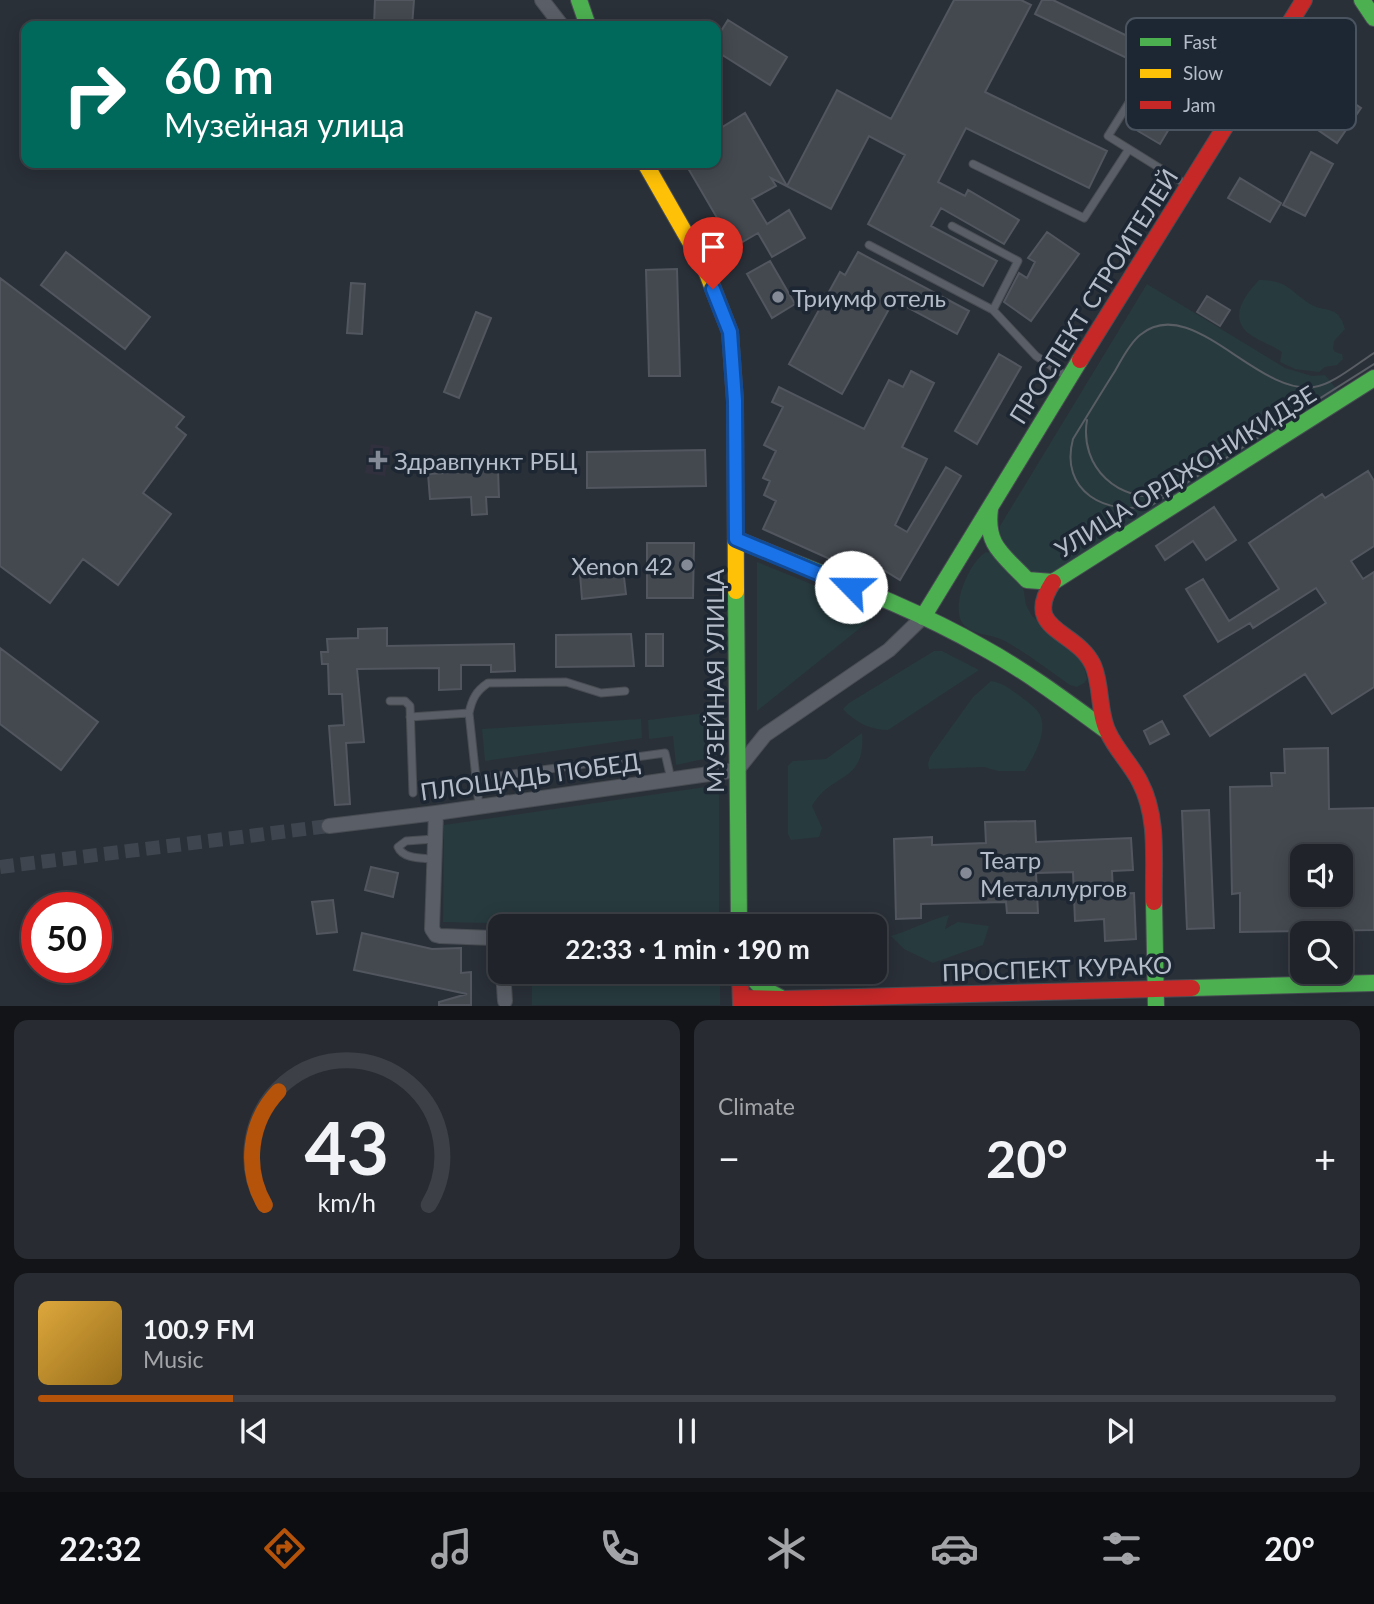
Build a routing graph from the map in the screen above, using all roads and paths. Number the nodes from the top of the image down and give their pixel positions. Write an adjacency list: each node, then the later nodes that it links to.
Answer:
1 (542, 0): 8 (street)
2 (579, 0): 9 (main road)
3 (594, 0): 10 (main road)
4 (1304, 0): 6 (main road, ПРОСПЕКТ СТРОИТЕЛЕЙ)
5 (1362, 0): 7 (main road)
6 (1293, 18)
7 (1374, 18)
8 (558, 21)
9 (586, 21)
10 (595, 21)
11 (1126, 107): 13 (lane)
12 (1222, 130): 16 (main road, ПРОСПЕКТ СТРОИТЕЛЕЙ)
13 (1129, 149): 14 (lane); 16 (lane)
14 (973, 164)
15 (648, 168): 23 (main road, МУЗЕЙНАЯ УЛИЦА)
16 (1188, 185): 20 (main road, ПРОСПЕКТ СТРОИТЕЛЕЙ)
17 (952, 226): 19 (lane)
18 (869, 245): 19 (lane)
19 (993, 310): 20 (lane)
20 (1068, 378): 22 (main road, ПРОСПЕКТ СТРОИТЕЛЕЙ)
21 (1374, 378): 24 (main road, УЛИЦА ОРДЖОНИКИДЗЕ)
22 (993, 500): 24 (main road, УЛИЦА ОРДЖОНИКИДЗЕ); 25 (main road, ПРОСПЕКТ СТРОИТЕЛЕЙ)
23 (736, 539): 25 (main road); 31 (main road, МУЗЕЙНАЯ УЛИЦА)
24 (1053, 582): 30 (main road)
25 (923, 617): 30 (main road); 31 (street)
26 (625, 691): 28 (lane)
27 (390, 701): 29 (lane)
28 (469, 713): 29 (lane); 32 (lane)
29 (410, 717): 34 (lane)
30 (1107, 731): 46 (main road)
31 (737, 769): 33 (street, ПЛОЩАДЬ ПОБЕД); 40 (main road, МУЗЕЙНАЯ УЛИЦА)
32 (476, 779): 33 (lane); 35 (lane)
33 (671, 779): 35 (street, ПЛОЩАДЬ ПОБЕД)
34 (413, 793)
35 (479, 806): 36 (street, ПЛОЩАДЬ ПОБЕД)
36 (436, 813): 37 (street, ПЛОЩАДЬ ПОБЕД); 38 (street)
37 (330, 825)
38 (435, 839): 39 (street); 39 (lane)
39 (434, 859): 41 (street)
40 (739, 914)
41 (488, 938)
42 (1374, 983): 46 (main road, ПРОСПЕКТ КУРАКО)
43 (504, 984): 47 (street)
44 (740, 984): 48 (main road)
45 (758, 984): 49 (main road)
46 (1155, 987): 49 (main road, ПРОСПЕКТ КУРАКО); 50 (main road)
47 (505, 1001)
48 (741, 1002): 49 (main road, ПРОСПЕКТ КУРАКО)
49 (783, 1002)
50 (1156, 1006)

